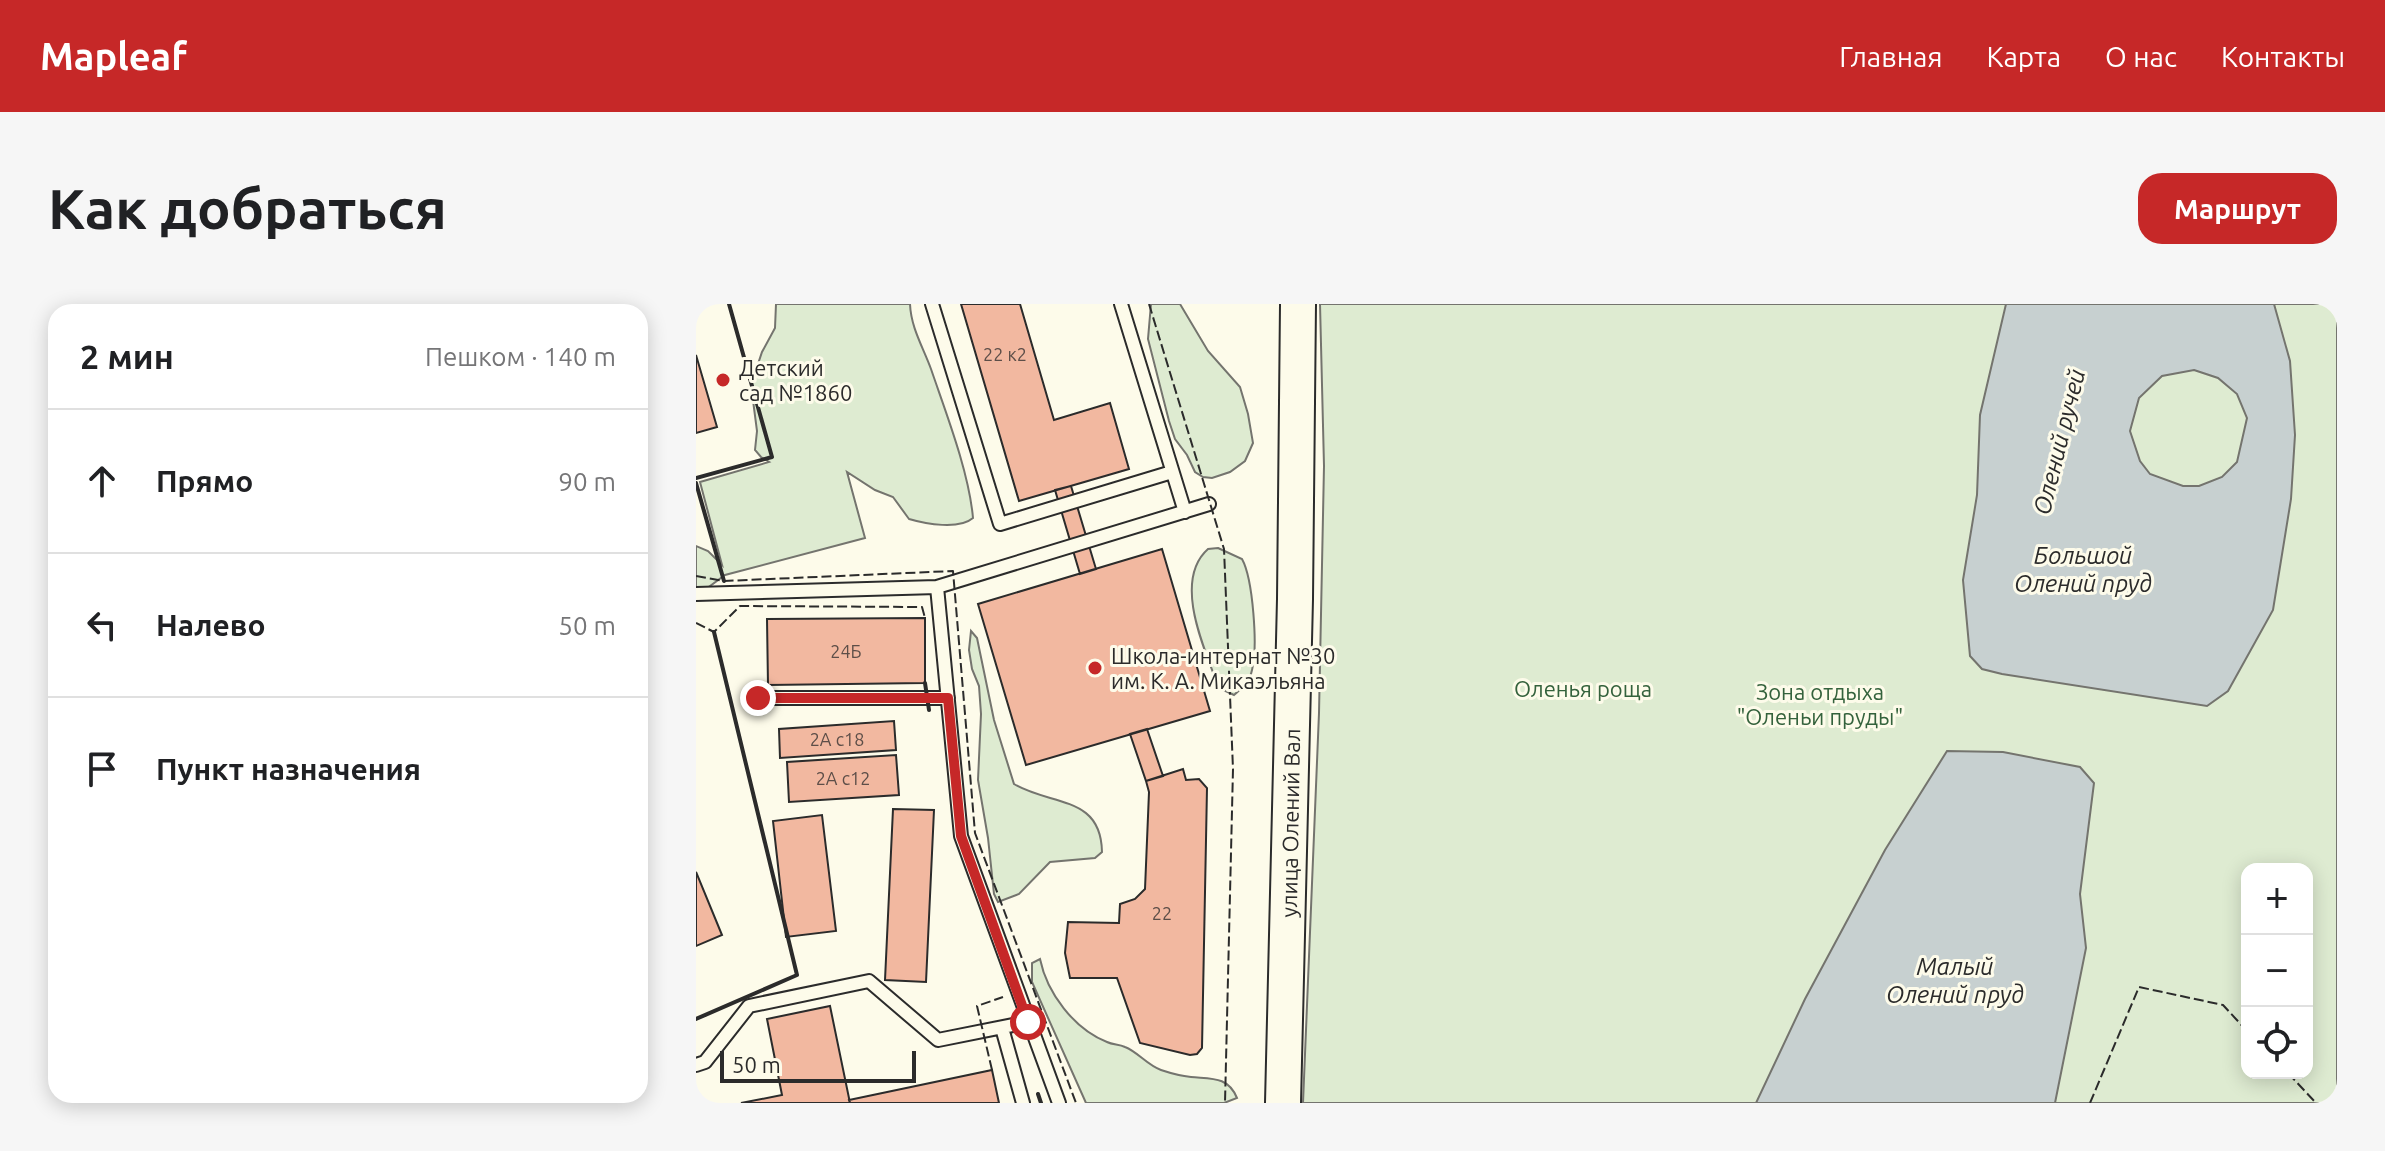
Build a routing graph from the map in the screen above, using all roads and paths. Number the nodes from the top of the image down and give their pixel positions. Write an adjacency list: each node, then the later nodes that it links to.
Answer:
1 (932, 304): 4 (lane)
2 (1121, 304): 4 (lane)
3 (1298, 304): 16 (main road, улица Олений Вал)
4 (1172, 472): 6 (lane)
5 (1209, 504): 6 (lane)
6 (1185, 512): 7 (lane)
7 (937, 587): 8 (lane); 10 (lane)
8 (696, 594)
9 (758, 698): 10 (lane)
10 (948, 698): 11 (lane)
11 (1028, 1022): 12 (lane); 15 (lane)
12 (1002, 1028): 13 (lane); 14 (lane)
13 (696, 1065)
14 (1023, 1103)
15 (1059, 1103)
16 (1283, 1103)

